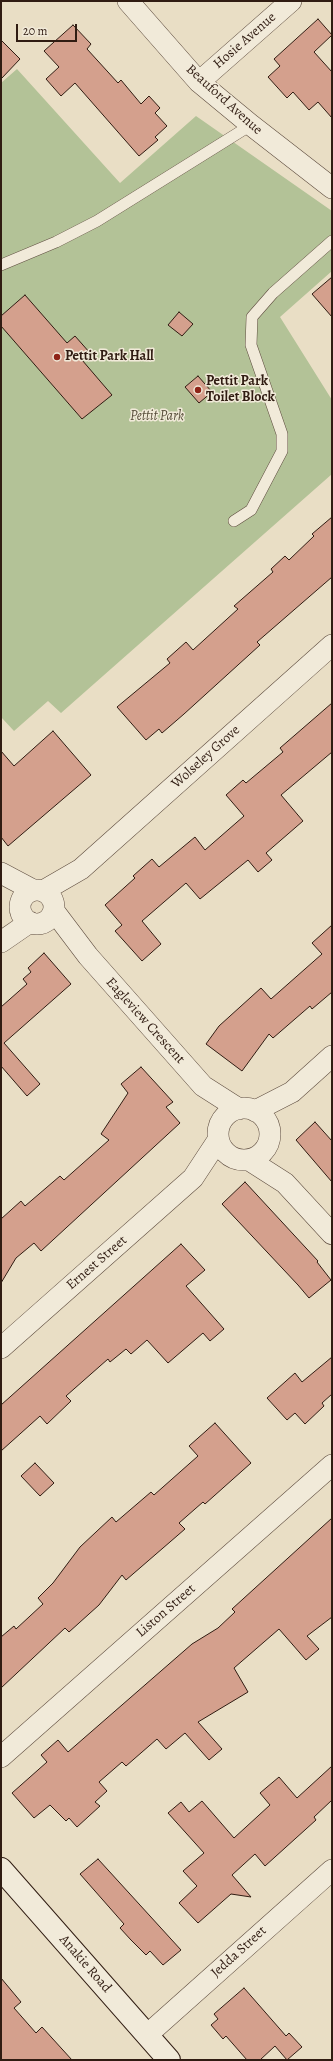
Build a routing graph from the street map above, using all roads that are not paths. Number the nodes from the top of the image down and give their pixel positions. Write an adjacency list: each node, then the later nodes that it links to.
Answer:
1 (128, 1): 3 (street, Beauford Avenue)
2 (290, 1): 3 (street, Hosie Avenue)
3 (199, 82): 4 (street, Beauford Avenue)
4 (250, 125): 5 (street, Beauford Avenue); 7 (lane)
5 (332, 188)
6 (332, 241): 8 (lane)
7 (1, 265)
8 (234, 520)
9 (332, 645): 12 (street, Wolseley Grove)
10 (1, 873): 12 (street, Eagleview Crescent)
11 (1, 881): 12 (street, Eagleview Crescent)
12 (37, 907): 13 (street, Wolseley Grove); 14 (street, Wolseley Grove); 16 (street, Eagleview Crescent)
13 (1, 937)
14 (1, 942)
15 (332, 1056): 17 (street)
16 (203, 1086): 18 (street, Eagleview Crescent); 19 (street, Eagleview Crescent)
17 (292, 1092): 18 (street); 20 (street)
18 (247, 1110): 19 (street); 20 (street)
19 (219, 1132): 21 (street); 22 (street, Ernest Street)
20 (268, 1137): 21 (street); 23 (street)
21 (242, 1159): 22 (street, Ernest Street); 23 (street)
22 (193, 1178): 25 (street, Ernest Street)
23 (285, 1183): 24 (street)
24 (332, 1234)
25 (1, 1348)
26 (332, 1465): 27 (street, Liston Street)
27 (1, 1757)
28 (1, 1868): 30 (main road, Anakie Road)
29 (332, 1870): 30 (street, Jedda Street)
30 (147, 2035): 31 (main road, Anakie Road)
31 (169, 2060)

